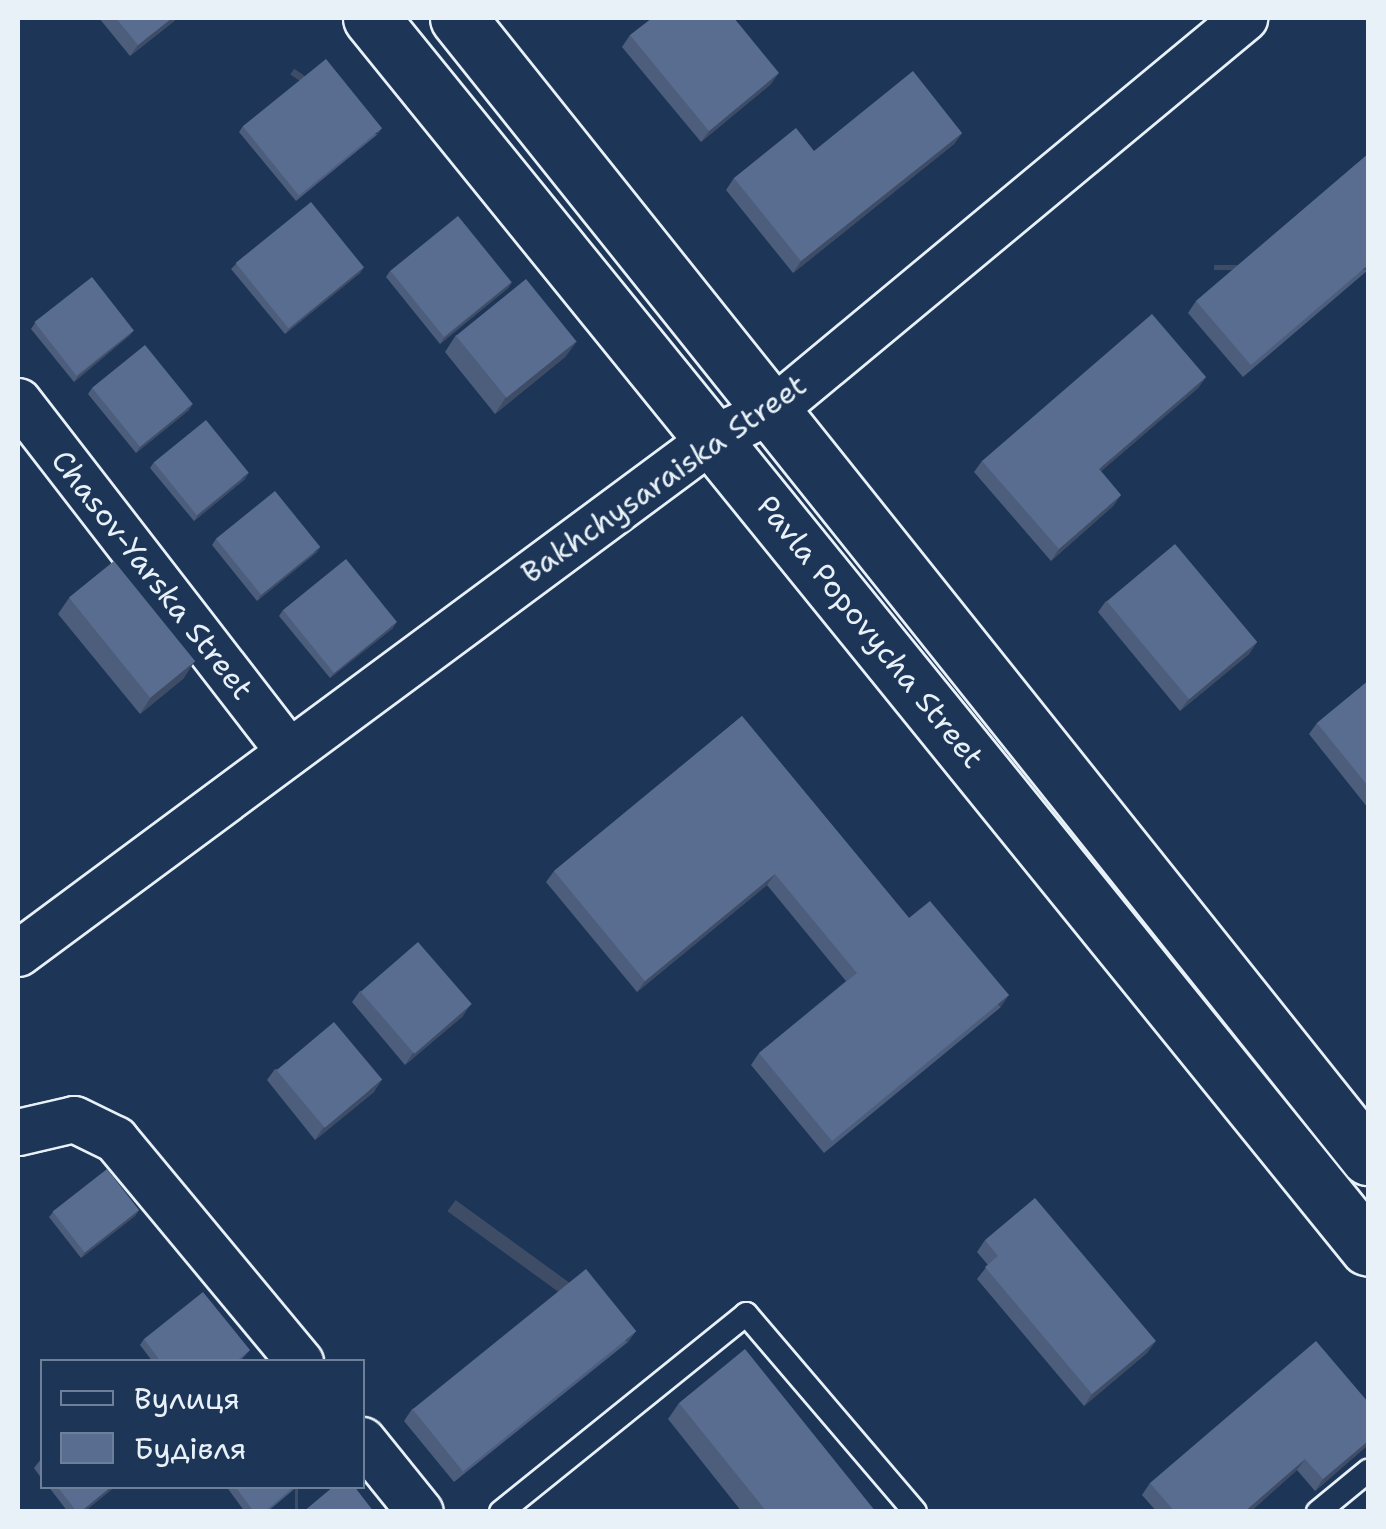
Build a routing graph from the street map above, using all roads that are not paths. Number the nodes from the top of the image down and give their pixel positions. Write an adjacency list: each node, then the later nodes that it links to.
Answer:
1 (370, 18): 6 (main road, Pavla Popovycha Street)
2 (458, 18): 5 (main road, Pavla Popovycha Street)
3 (1244, 18): 5 (street, Bakhchysaraiska Street)
4 (18, 401): 7 (street, Chasov-Yarska Street)
5 (772, 410): 6 (street, Bakhchysaraiska Street); 10 (main road, Pavla Popovycha Street)
6 (714, 438): 7 (street, Bakhchysaraiska Street); 11 (main road, Pavla Popovycha Street)
7 (287, 748): 8 (street, Bakhchysaraiska Street)
8 (18, 953)
9 (18, 1132): 12 (street)
10 (1368, 1157)
11 (1368, 1248)
12 (298, 1359)
13 (365, 1444): 15 (street)
14 (1368, 1472): 18 (lane)
15 (420, 1512)
16 (501, 1512): 17 (lane)
17 (915, 1512)
18 (1318, 1512)

